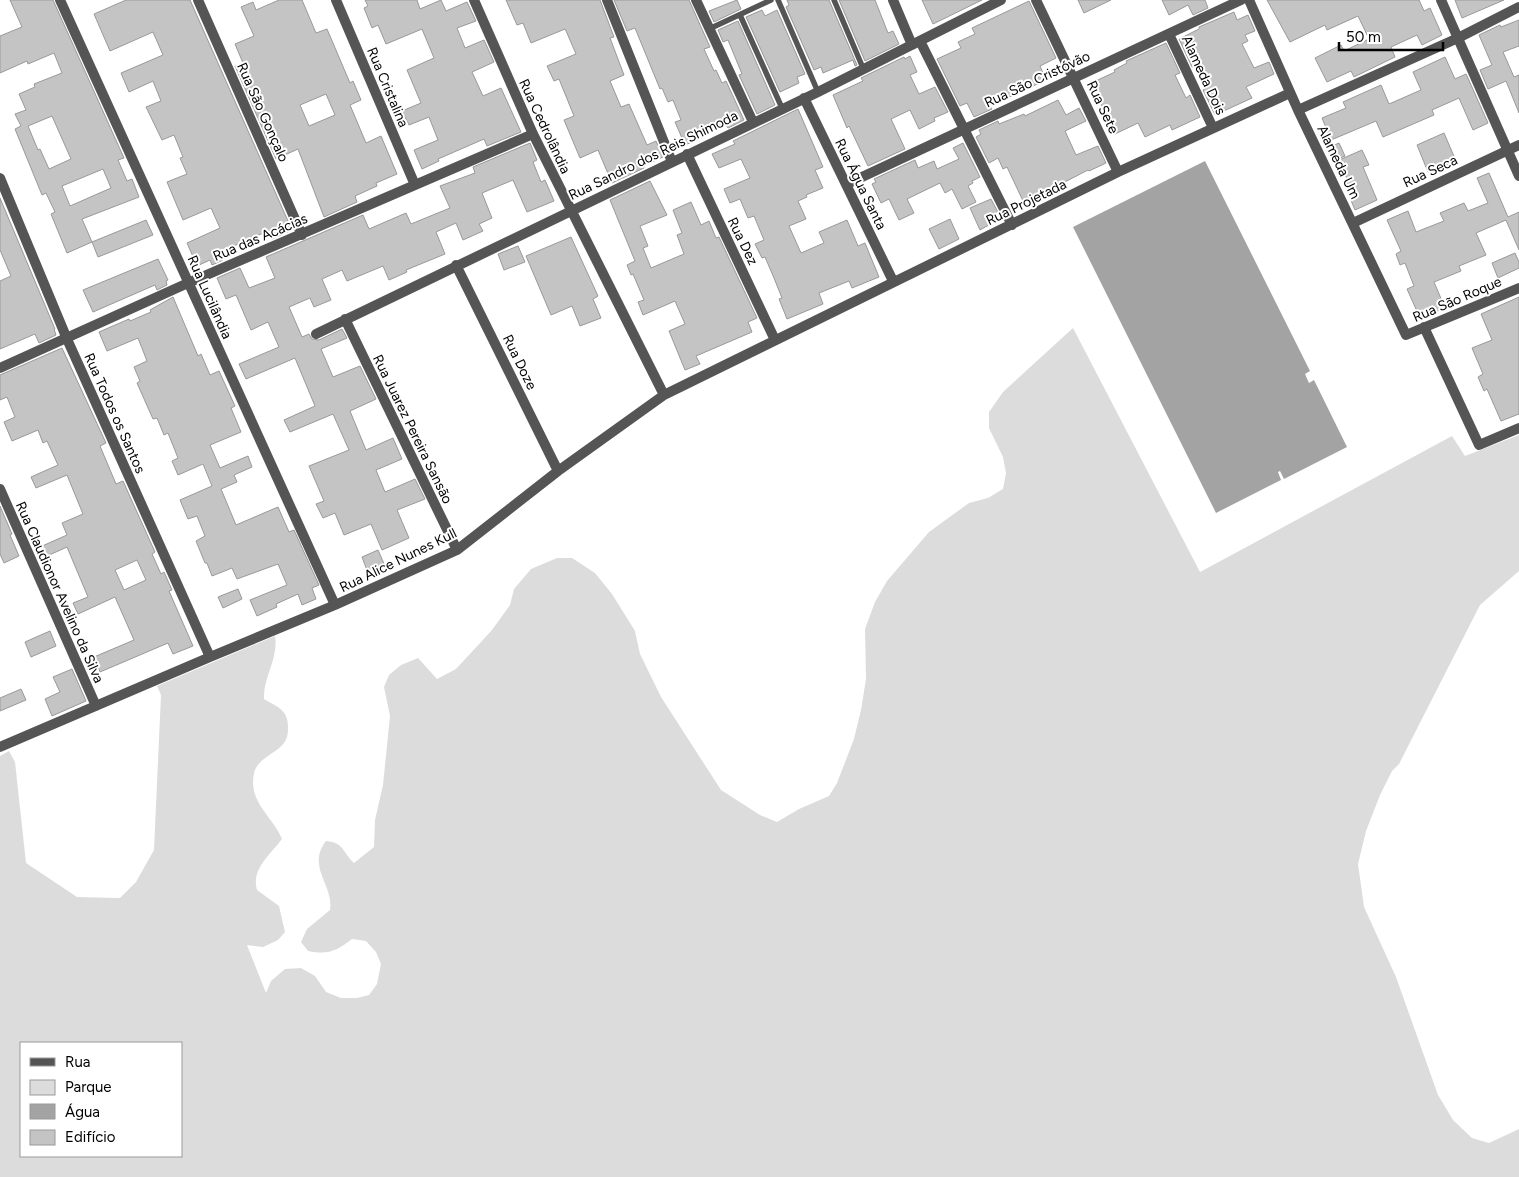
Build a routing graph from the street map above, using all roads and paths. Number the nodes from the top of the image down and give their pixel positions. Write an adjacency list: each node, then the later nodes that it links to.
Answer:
1 (60, 0): 49 (street, Rua Lucilândia)
2 (198, 0): 46 (street, Rua São Gonçalo)
3 (336, 0): 42 (street, Rua Cristalina)
4 (474, 0): 33 (street, Rua Cedrolândia)
5 (607, 0): 37 (street)
6 (696, 0): 19 (street)
7 (770, 0): 18 (lane)
8 (778, 0): 25 (lane)
9 (834, 0): 23 (lane)
10 (893, 0): 22 (street)
11 (1001, 0): 16 (street, Rua Sandro dos Reis Shimoda)
12 (1036, 0): 24 (street, Rua Sete)
13 (1240, 0): 20 (street, Rua São Cristóvão)
14 (1249, 0): 26 (street, Alameda Um)
15 (1441, 0): 21 (street)
16 (990, 2): 22 (street, Rua Sandro dos Reis Shimoda)
17 (1519, 7): 21 (street)
18 (740, 15): 19 (lane); 28 (lane)
19 (709, 29): 30 (street)
20 (1169, 34): 24 (street, Rua São Cristóvão); 31 (street, Alameda Dois)
21 (1458, 38): 29 (street); 35 (street)
22 (916, 43): 23 (street, Rua Sandro dos Reis Shimoda); 32 (street)
23 (863, 68): 25 (street, Rua Sandro dos Reis Shimoda)
24 (1074, 77): 32 (street, Rua São Cristóvão); 38 (street, Rua Sete)
25 (818, 92): 27 (street, Rua Sandro dos Reis Shimoda)
26 (1290, 92): 29 (street, Alameda Um); 31 (street, Rua Projetada)
27 (804, 98): 28 (street, Rua Sandro dos Reis Shimoda); 41 (street, Rua Água Santa)
28 (782, 108): 30 (street, Rua Sandro dos Reis Shimoda)
29 (1298, 110): 44 (street, Alameda Um)
30 (752, 122): 36 (street, Rua Sandro dos Reis Shimoda)
31 (1213, 128): 38 (street, Rua Projetada)
32 (964, 129): 41 (street, Rua São Cristóvão); 45 (street)
33 (533, 134): 42 (street, Rua das Acácias); 43 (street, Rua Cedrolândia)
34 (1519, 145): 35 (street, Rua Seca)
35 (1508, 150): 39 (street); 44 (street, Rua Seca)
36 (687, 154): 37 (street, Rua Sandro dos Reis Shimoda); 56 (street, Rua Dez)
37 (672, 162): 43 (street, Rua Sandro dos Reis Shimoda)
38 (1118, 172): 45 (street, Rua Projetada)
39 (1519, 176)
40 (0, 178): 55 (street, Rua Todos os Santos)
41 (846, 184): 48 (street, Rua Água Santa)
42 (415, 185): 46 (street, Rua das Acácias)
43 (570, 210): 47 (street, Rua Sandro dos Reis Shimoda); 58 (street, Rua Cedrolândia)
44 (1353, 223): 54 (street, Alameda Um)
45 (1012, 225): 48 (street, Rua Projetada)
46 (302, 235): 49 (street, Rua das Acácias)
47 (456, 265): 51 (street, Rua Sandro dos Reis Shimoda); 60 (street, Rua Doze)
48 (894, 281): 56 (street, Rua Projetada)
49 (188, 283): 55 (street, Rua das Acácias); 63 (street, Rua Lucilândia)
50 (1519, 288): 52 (street, Rua São Roque)
51 (345, 319): 53 (street, Rua Sandro dos Reis Shimoda); 62 (street, Rua Juarez Pereira Sansão)
52 (1424, 328): 54 (street, Rua São Roque); 59 (street)
53 (316, 334)
54 (1406, 335)
55 (66, 339): 57 (street, Rua das Acácias); 64 (street, Rua Todos os Santos)
56 (775, 340): 58 (street, Rua Alice Nunes Kull)
57 (0, 368)
58 (664, 395): 60 (street, Rua Alice Nunes Kull)
59 (1519, 428)
60 (558, 471): 62 (street, Rua Alice Nunes Kull)
61 (0, 489): 65 (street, Rua Claudionor Avelino da Silva)
62 (457, 550): 63 (street, Rua Alice Nunes Kull)
63 (335, 605): 64 (street, Rua Alice Nunes Kull)
64 (210, 657): 65 (street, Rua Alice Nunes Kull)
65 (96, 706): 66 (street, Rua Alice Nunes Kull)
66 (0, 747)

